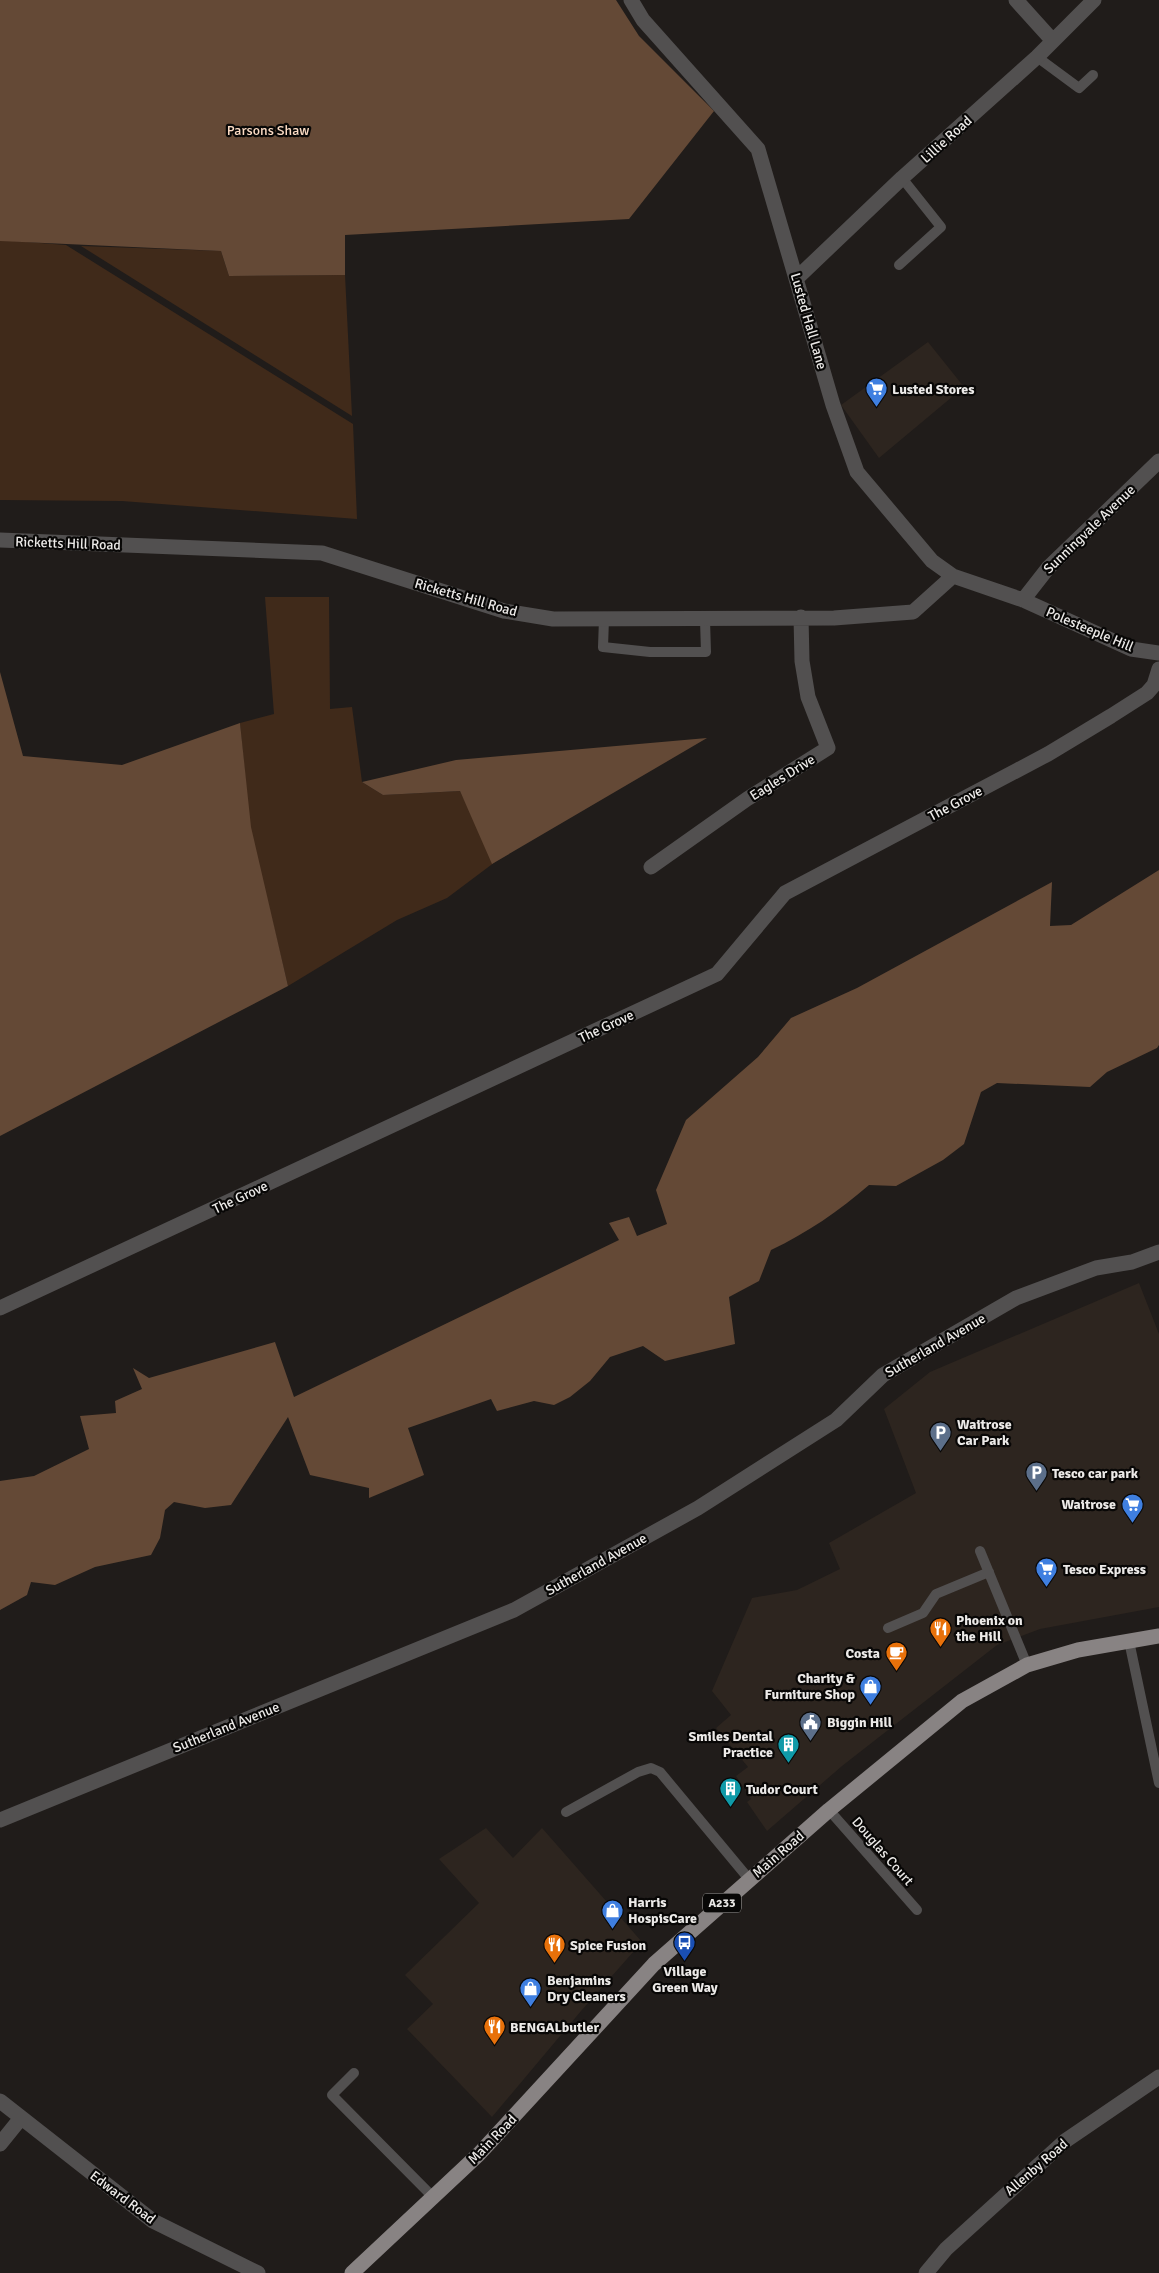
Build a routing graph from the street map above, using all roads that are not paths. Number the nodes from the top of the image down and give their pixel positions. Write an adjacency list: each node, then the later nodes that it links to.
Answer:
1 (631, 0): 9 (street, Lusted Hall Lane)
2 (1016, 0): 4 (street)
3 (1094, 0): 4 (street, Lillie Road)
4 (1053, 41): 5 (street, Lillie Road)
5 (1037, 57): 6 (lane); 7 (street, Lillie Road)
6 (1093, 75)
7 (902, 178): 8 (lane); 9 (street, Lillie Road)
8 (899, 265)
9 (797, 278): 12 (street, Lusted Hall Lane)
10 (1159, 461): 13 (street, Sunningvale Avenue)
11 (0, 540): 15 (street, Ricketts Hill Road)
12 (953, 576): 13 (street, Lusted Hall Lane); 14 (street, Ricketts Hill Road)
13 (1023, 600): 17 (street, Polesteeple Hill)
14 (801, 617): 16 (street, Ricketts Hill Road); 19 (street, Eagles Drive)
15 (604, 620): 16 (street, Ricketts Hill Road); 16 (lane)
16 (705, 620)
17 (1159, 653)
18 (1159, 669): 21 (street, The Grove)
19 (651, 867)
20 (1159, 1252): 31 (street, Sutherland Avenue)
21 (0, 1308)
22 (980, 1551): 23 (lane)
23 (989, 1572): 24 (lane); 27 (lane)
24 (888, 1628)
25 (1159, 1636): 26 (main road, Main Road / A233)
26 (1129, 1641): 27 (main road, Main Road / A233); 28 (lane)
27 (1027, 1665): 29 (main road, Main Road / A233)
28 (1159, 1783)
29 (829, 1810): 32 (main road, Main Road / A233); 33 (lane, Douglas Court)
30 (566, 1812): 32 (lane)
31 (0, 1820)
32 (749, 1879): 39 (main road, Main Road / A233)
33 (917, 1910)
34 (354, 2073): 39 (lane)
35 (1159, 2077): 42 (street, Allenby Road)
36 (0, 2102): 37 (street, Edward Road)
37 (21, 2118): 38 (street); 40 (street, Edward Road)
38 (0, 2144)
39 (433, 2198): 41 (main road, Main Road / A233)
40 (258, 2273)
41 (352, 2273)
42 (926, 2273)

